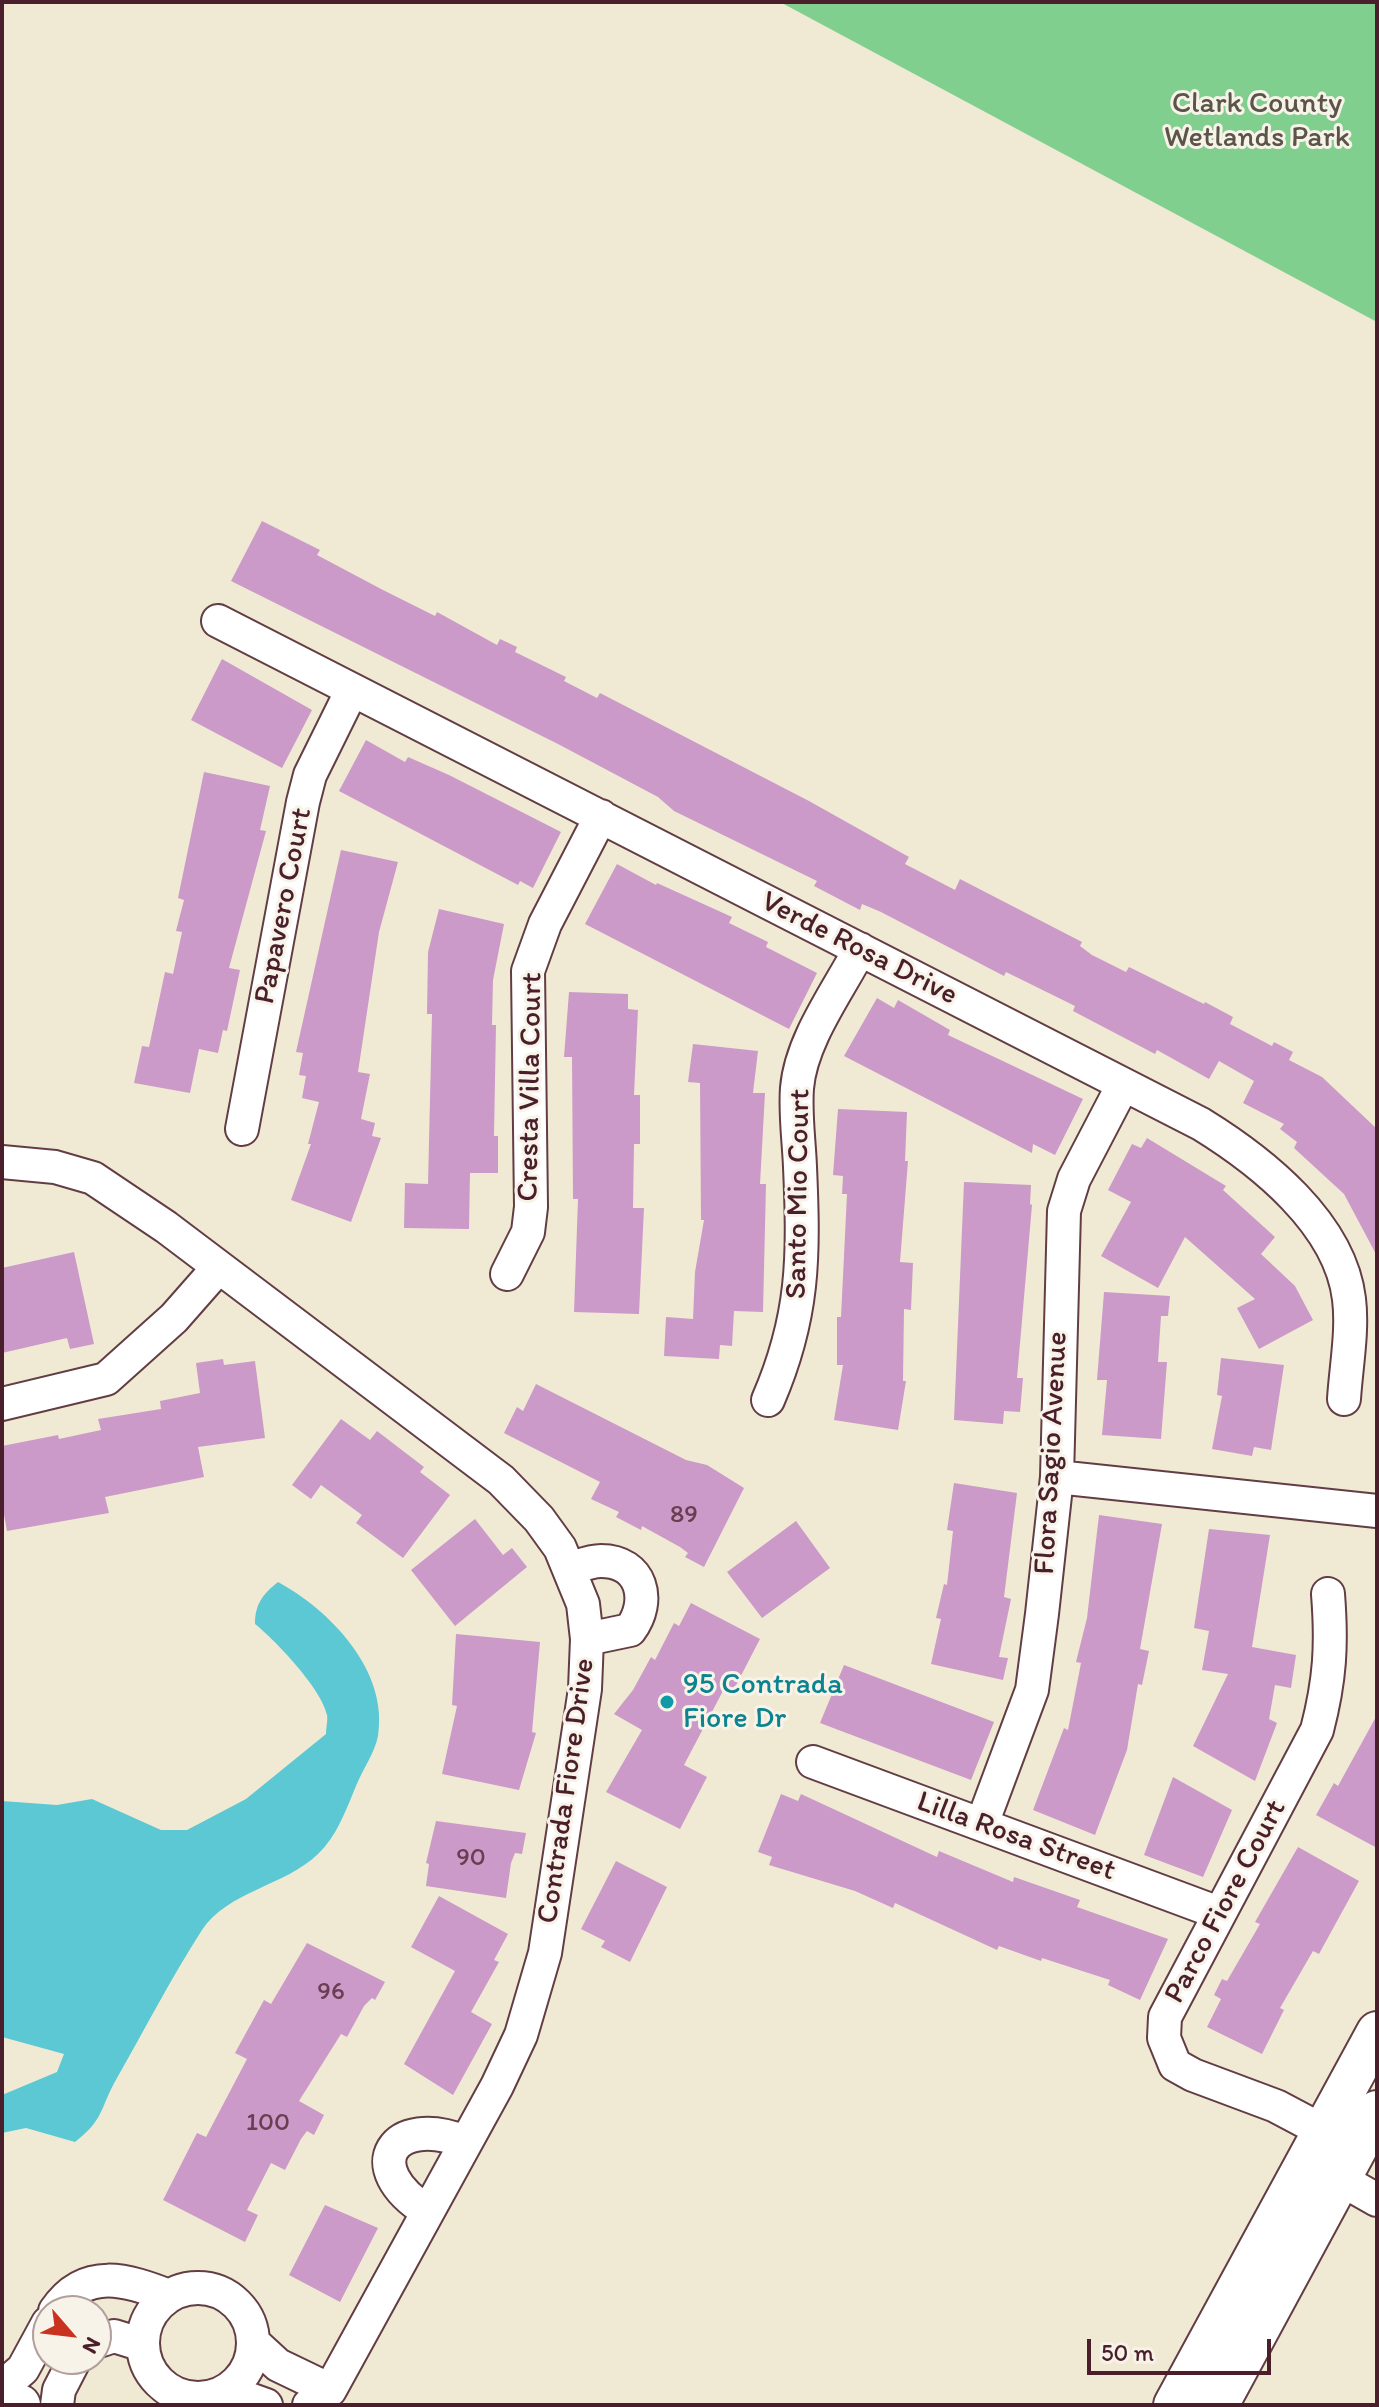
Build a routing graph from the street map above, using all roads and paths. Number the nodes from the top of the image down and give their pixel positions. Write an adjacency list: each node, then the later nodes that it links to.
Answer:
1 (218, 621): 2 (street, Verde Rosa Drive)
2 (352, 690): 3 (street, Verde Rosa Drive); 6 (street, Papavero Court)
3 (601, 816): 4 (street, Verde Rosa Drive); 9 (street, Cresta Villa Court)
4 (860, 949): 5 (street, Verde Rosa Drive); 11 (street, Santo Mio Court)
5 (1123, 1085): 10 (street, Verde Rosa Drive); 13 (street, Flora Sagio Avenue)
6 (242, 1129)
7 (2, 1162): 8 (street, Contrada Fiore Drive)
8 (218, 1268): 12 (street); 15 (street, Contrada Fiore Drive)
9 (507, 1274)
10 (1344, 1399)
11 (768, 1400)
12 (2, 1404)
13 (1057, 1477): 14 (street); 19 (street, Flora Sagio Avenue)
14 (1377, 1511)
15 (569, 1569): 17 (street, Contrada Fiore Drive); 17 (street)
16 (1328, 1594): 20 (street, Parco Fiore Court)
17 (587, 1639): 23 (street, Contrada Fiore Drive)
18 (813, 1762): 19 (street, Lilla Rosa Street)
19 (982, 1824): 20 (street, Lilla Rosa Street)
20 (1219, 1913): 24 (street, Parco Fiore Court)
21 (1377, 2032): 24 (main road)
22 (1377, 2111): 24 (main road)
23 (465, 2142): 26 (street, Contrada Fiore Drive); 26 (street)
24 (1332, 2154): 25 (street, Parco Fiore Court); 27 (main road); 28 (main road)
25 (1377, 2200)
26 (427, 2211): 38 (street, Contrada Fiore Drive)
27 (1263, 2239): 28 (main road); 43 (main road)
28 (1298, 2258): 44 (main road)
29 (76, 2295): 30 (street)
30 (169, 2296): 32 (street); 33 (street)
31 (112, 2337): 33 (street)
32 (253, 2342): 37 (street); 38 (street, Contrada Fiore Drive)
33 (143, 2345): 37 (street)
34 (32, 2354): 36 (street)
35 (67, 2375): 41 (street)
36 (2, 2387)
37 (227, 2391): 42 (street)
38 (319, 2397)
39 (2, 2401): 40 (main road)
40 (20, 2405)
41 (57, 2405)
42 (266, 2405)
43 (1174, 2405)
44 (1218, 2405)

